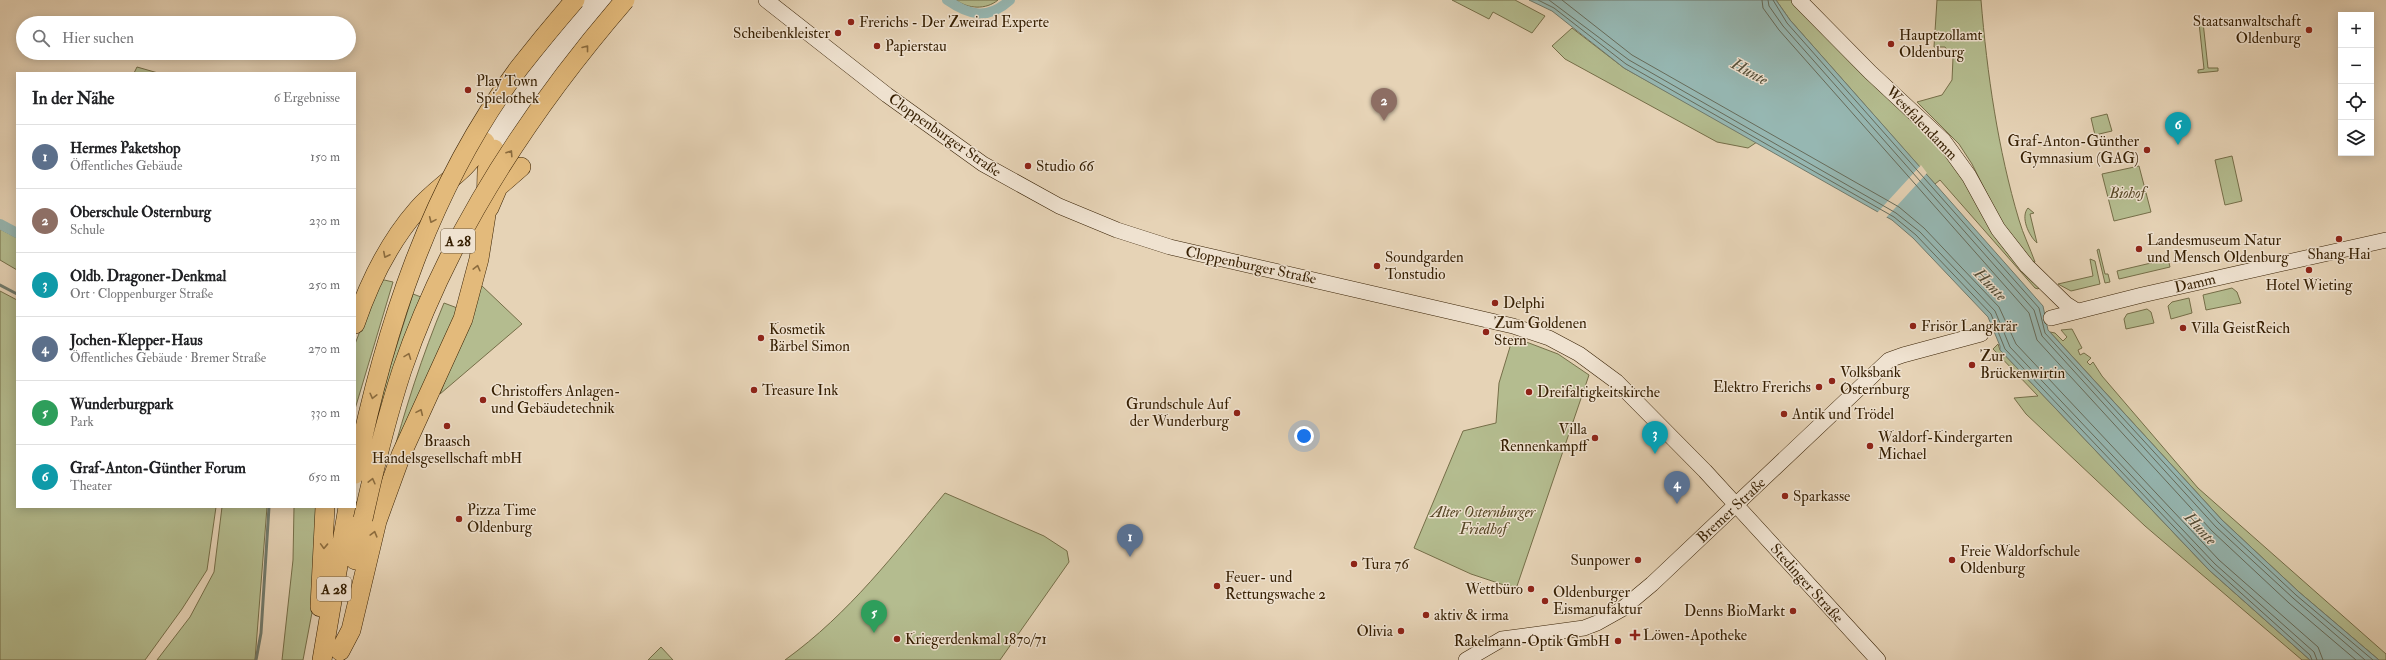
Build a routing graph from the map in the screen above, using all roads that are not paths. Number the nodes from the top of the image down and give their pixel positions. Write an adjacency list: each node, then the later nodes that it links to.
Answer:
1 (575, 0): 15 (highway, A 28, one-way to 15, bridge)
2 (590, 0): 7 (main road)
3 (606, 0): 7 (main road)
4 (625, 0): 16 (highway, A 28, one-way to 4, bridge)
5 (766, 0): 17 (main road, Cloppenburger Straße)
6 (1799, 0): 11 (main road, Westfalendamm)
7 (489, 145): 9 (highway); 13 (highway, one-way to 13)
8 (521, 167): 9 (highway)
9 (486, 215): 20 (highway, one-way to 9)
10 (2386, 240): 11 (main road, Damm)
11 (2077, 311): 12 (main road, Damm)
12 (2052, 318)
13 (356, 321)
14 (1982, 334): 17 (main road, Bremer Straße)
15 (356, 470)
16 (356, 503)
17 (1736, 506): 23 (main road, Bremer Straße); 24 (main road, Stedinger Straße)
18 (325, 508): 21 (highway, one-way to 21)
19 (352, 515): 20 (highway, A 28); 22 (highway, A 28)
20 (339, 656)
21 (313, 660)
22 (322, 660)
23 (1466, 660)
24 (1878, 660)

